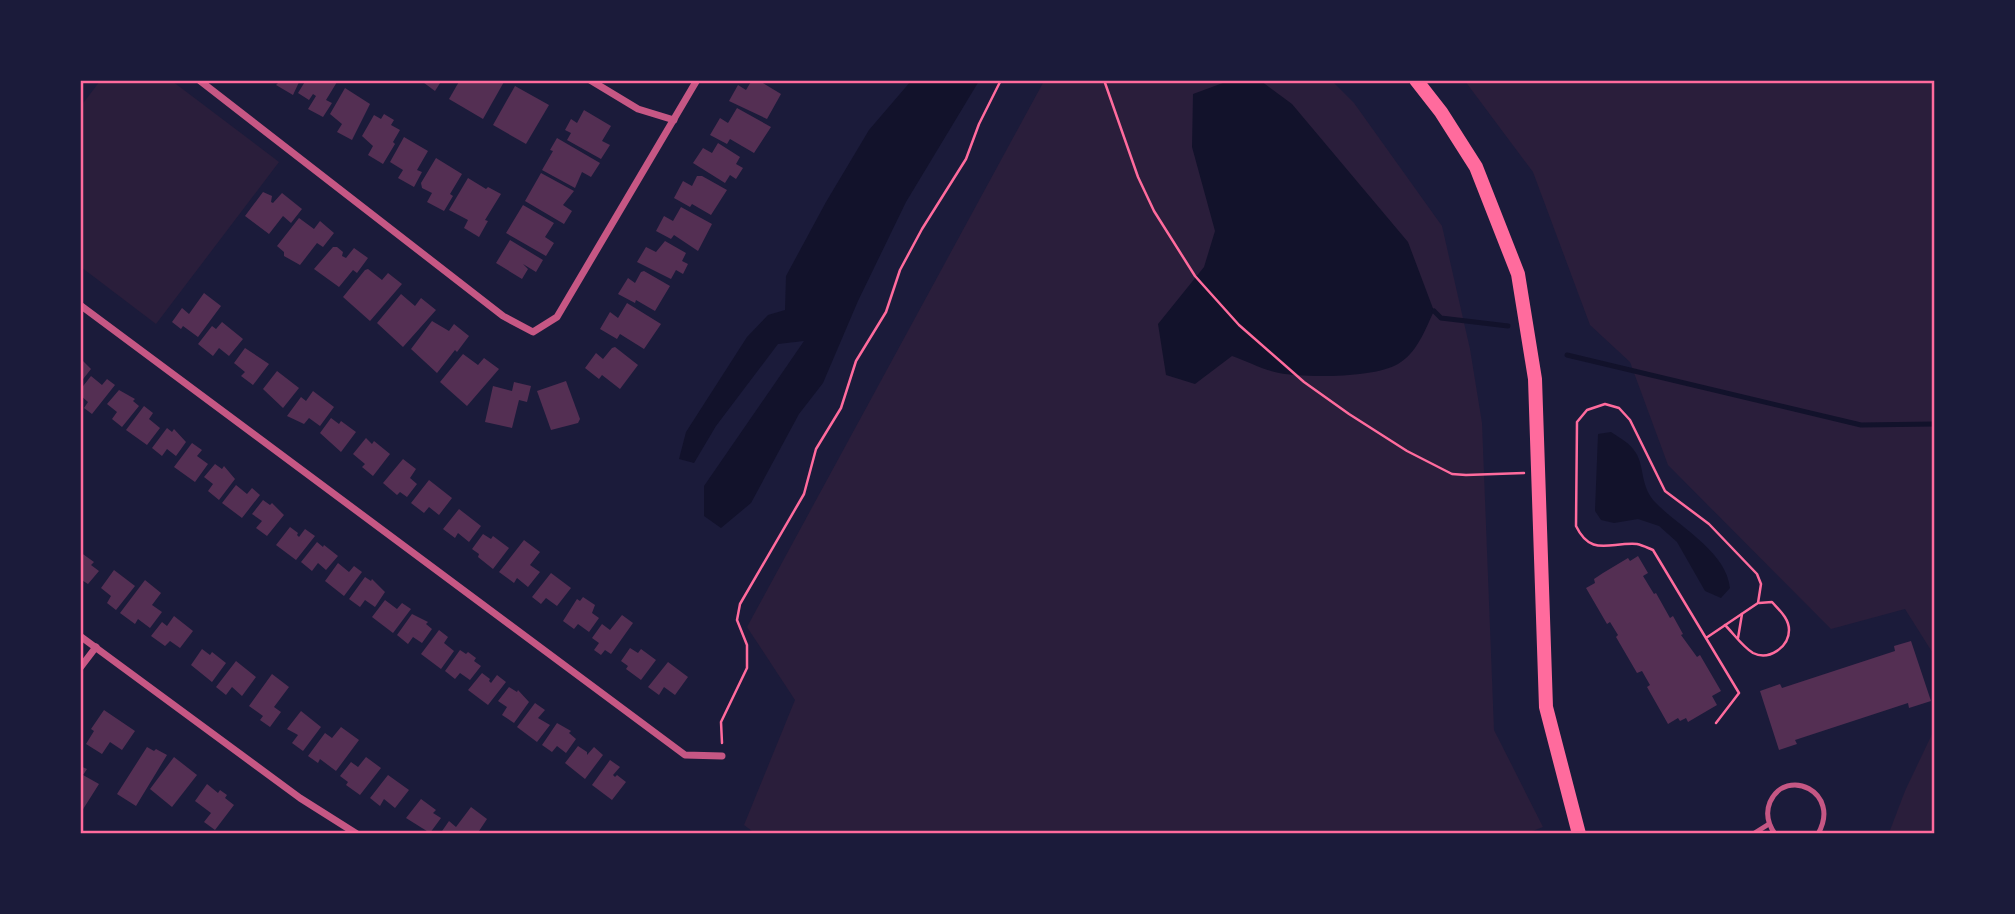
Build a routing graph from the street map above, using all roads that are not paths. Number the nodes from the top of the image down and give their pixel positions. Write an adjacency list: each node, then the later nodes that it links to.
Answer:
1 (199, 80): 5 (street)
2 (590, 80): 5 (street)
3 (697, 80): 5 (street)
4 (1416, 80): 13 (main road)
5 (674, 120)
6 (80, 306): 10 (street)
7 (80, 636): 8 (street)
8 (96, 647): 9 (street); 12 (street)
9 (80, 668)
10 (722, 756)
11 (1769, 824): 14 (lane); 15 (lane); 16 (lane)
12 (358, 834)
13 (1579, 834)
14 (1753, 834)
15 (1775, 834)
16 (1818, 834)

